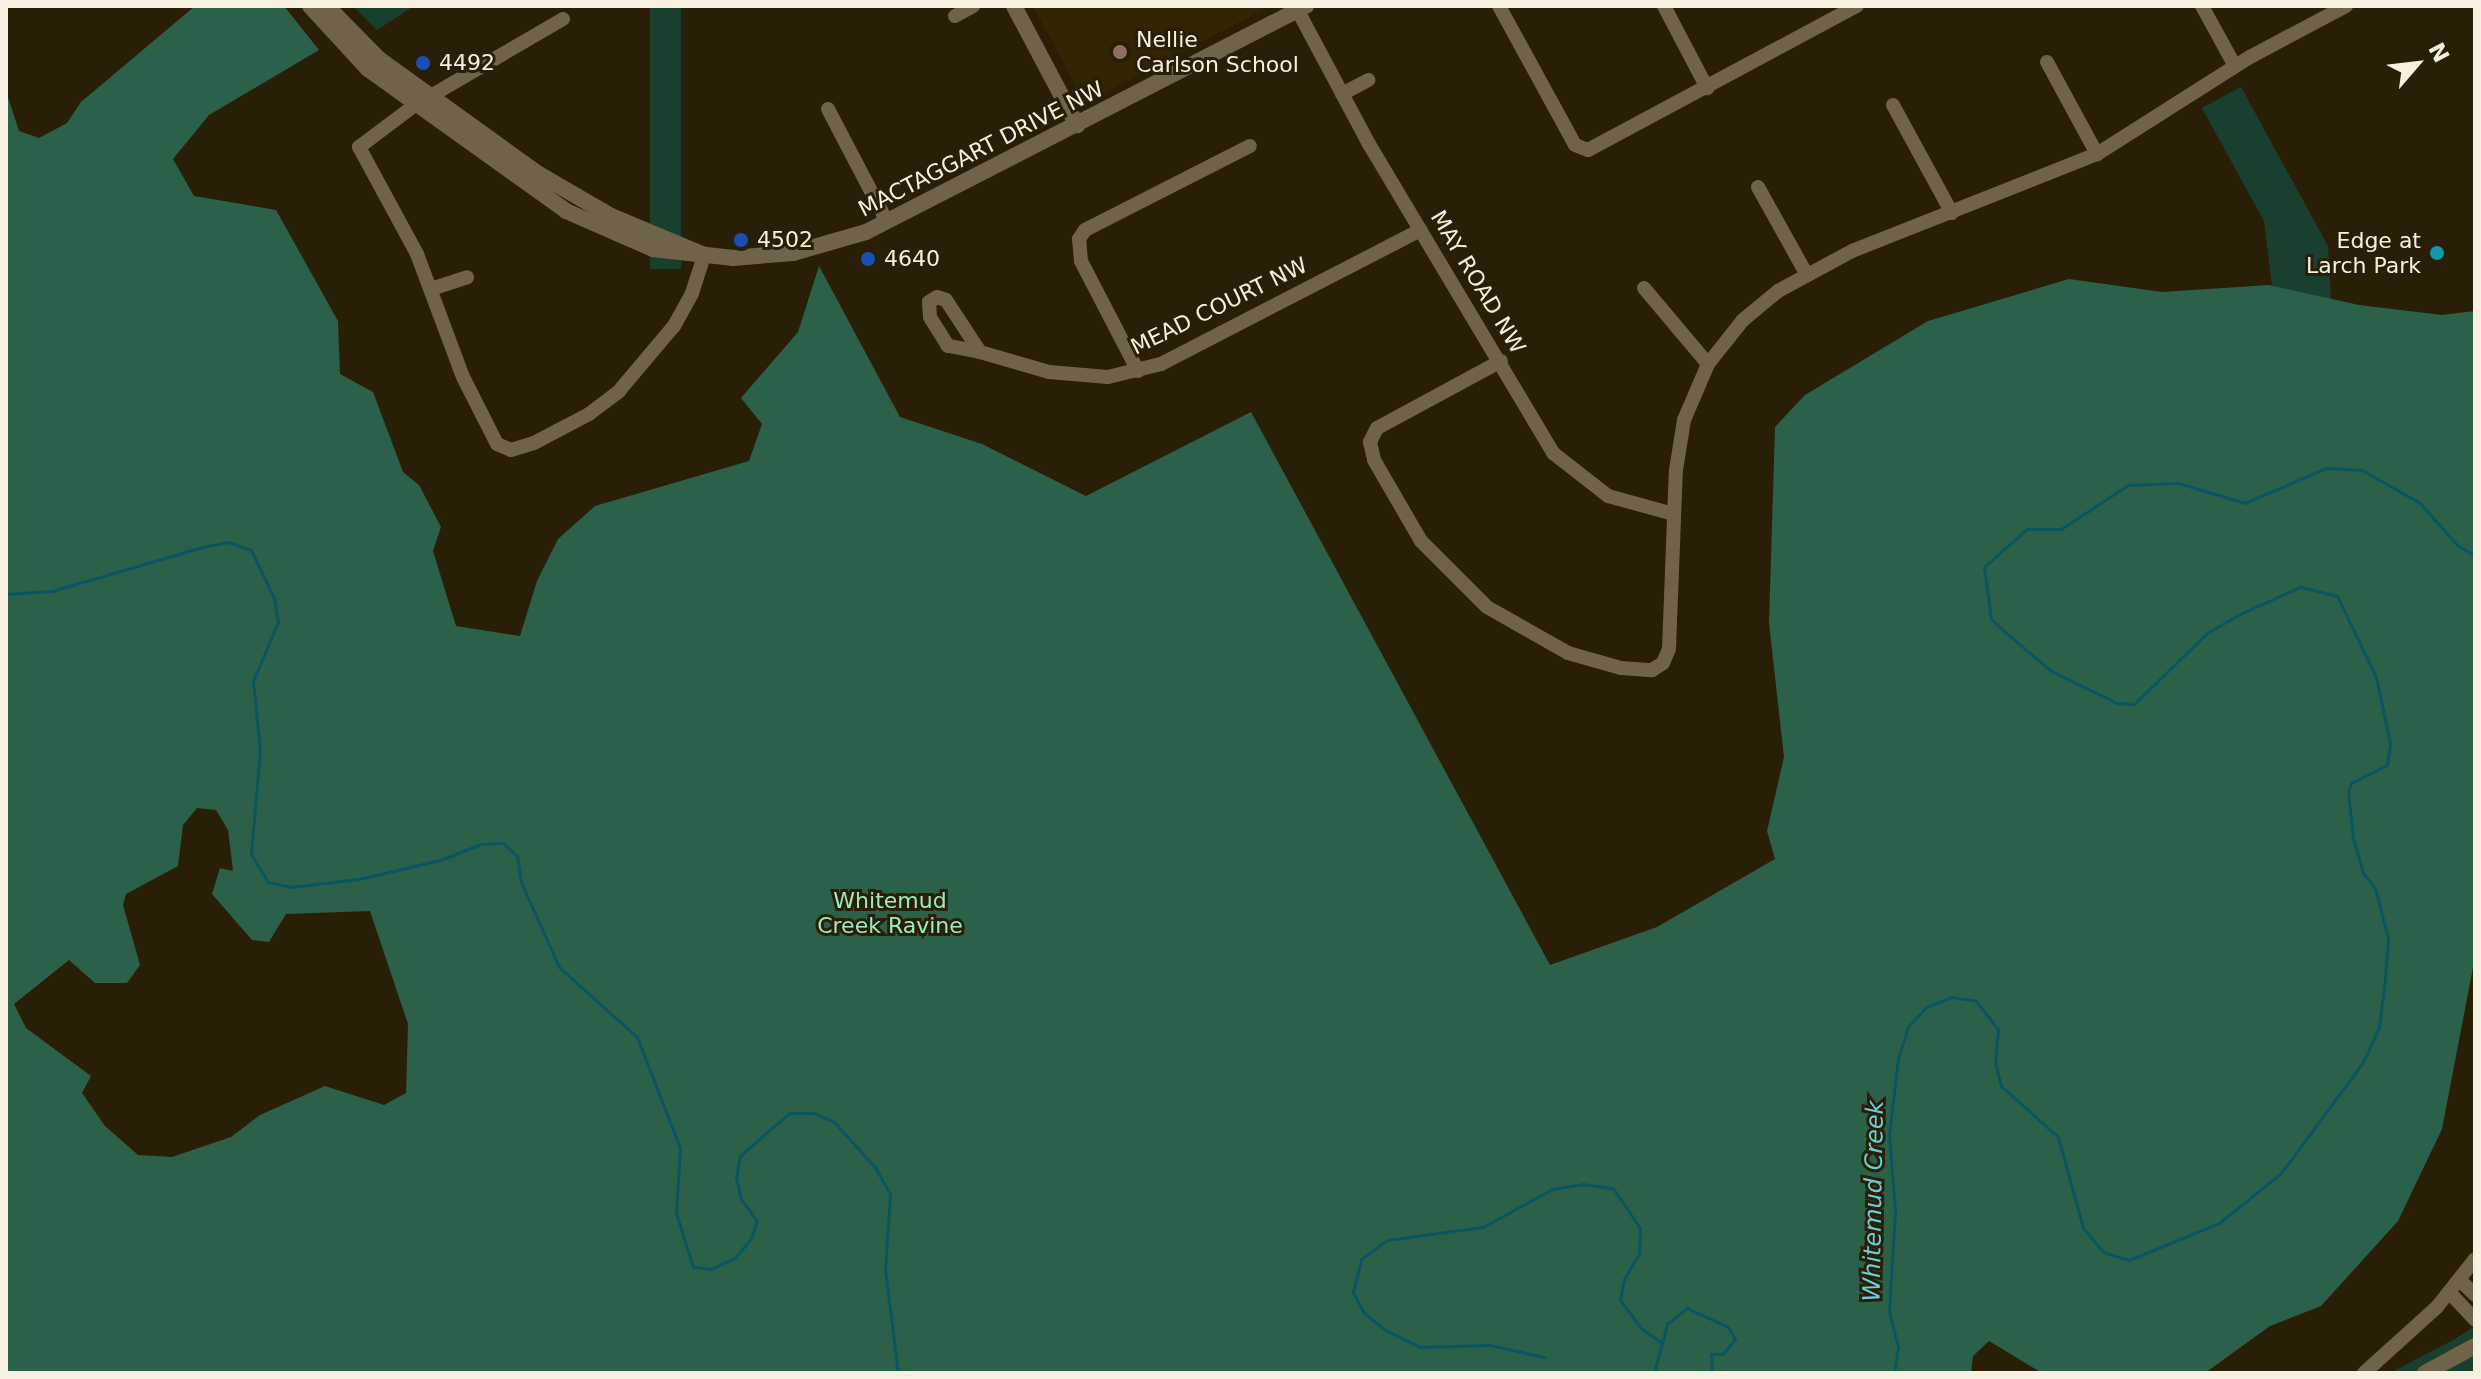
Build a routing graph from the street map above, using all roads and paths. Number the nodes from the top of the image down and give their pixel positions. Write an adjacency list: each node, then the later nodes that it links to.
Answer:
1 (310, 6): 20 (street, MACTAGGART DRIVE NW)
2 (327, 6): 19 (street, MACTAGGART DRIVE NW)
3 (973, 6): 12 (street)
4 (1014, 6): 23 (street)
5 (1499, 6): 17 (street)
6 (1664, 6): 17 (street)
7 (1857, 6): 11 (street)
8 (2202, 6): 15 (street)
9 (2346, 6): 15 (street)
10 (1302, 8): 18 (street, MAY ROAD NW); 23 (street, MACTAGGART DRIVE NW)
11 (1834, 12): 17 (street)
12 (955, 16)
13 (563, 19): 19 (street)
14 (2047, 62): 25 (street)
15 (2235, 66): 25 (street)
16 (1368, 80): 18 (street)
17 (1707, 88)
18 (1342, 94): 29 (street, MAY ROAD NW)
19 (430, 96): 20 (street); 30 (street, MACTAGGART DRIVE NW)
20 (415, 105): 30 (street, MACTAGGART DRIVE NW); 34 (street)
21 (1893, 105): 27 (street)
22 (828, 109): 28 (street)
23 (1077, 125): 28 (street, MACTAGGART DRIVE NW)
24 (1250, 146): 38 (street)
25 (2097, 154): 27 (street)
26 (1758, 187): 31 (street)
27 (1952, 213): 31 (street)
28 (887, 222): 30 (street, MACTAGGART DRIVE NW)
29 (1421, 230): 36 (street, MAY ROAD NW); 38 (street, MEAD COURT NW)
30 (704, 255): 34 (street)
31 (1807, 275): 37 (street)
32 (467, 277): 34 (street)
33 (1644, 288): 37 (street)
34 (431, 289)
35 (980, 352): 38 (street, MEAD COURT NW)
36 (1501, 361): 39 (street, MAY ROAD NW); 39 (street)
37 (1708, 364): 39 (street)
38 (1138, 371)
39 (1674, 514)
40 (2475, 1259): 41 (street)
41 (2460, 1280): 42 (street); 43 (street)
42 (2450, 1293): 44 (street); 46 (street)
43 (2475, 1295)
44 (2475, 1320)
45 (2475, 1346): 47 (street)
46 (2364, 1373)
47 (2425, 1373)

